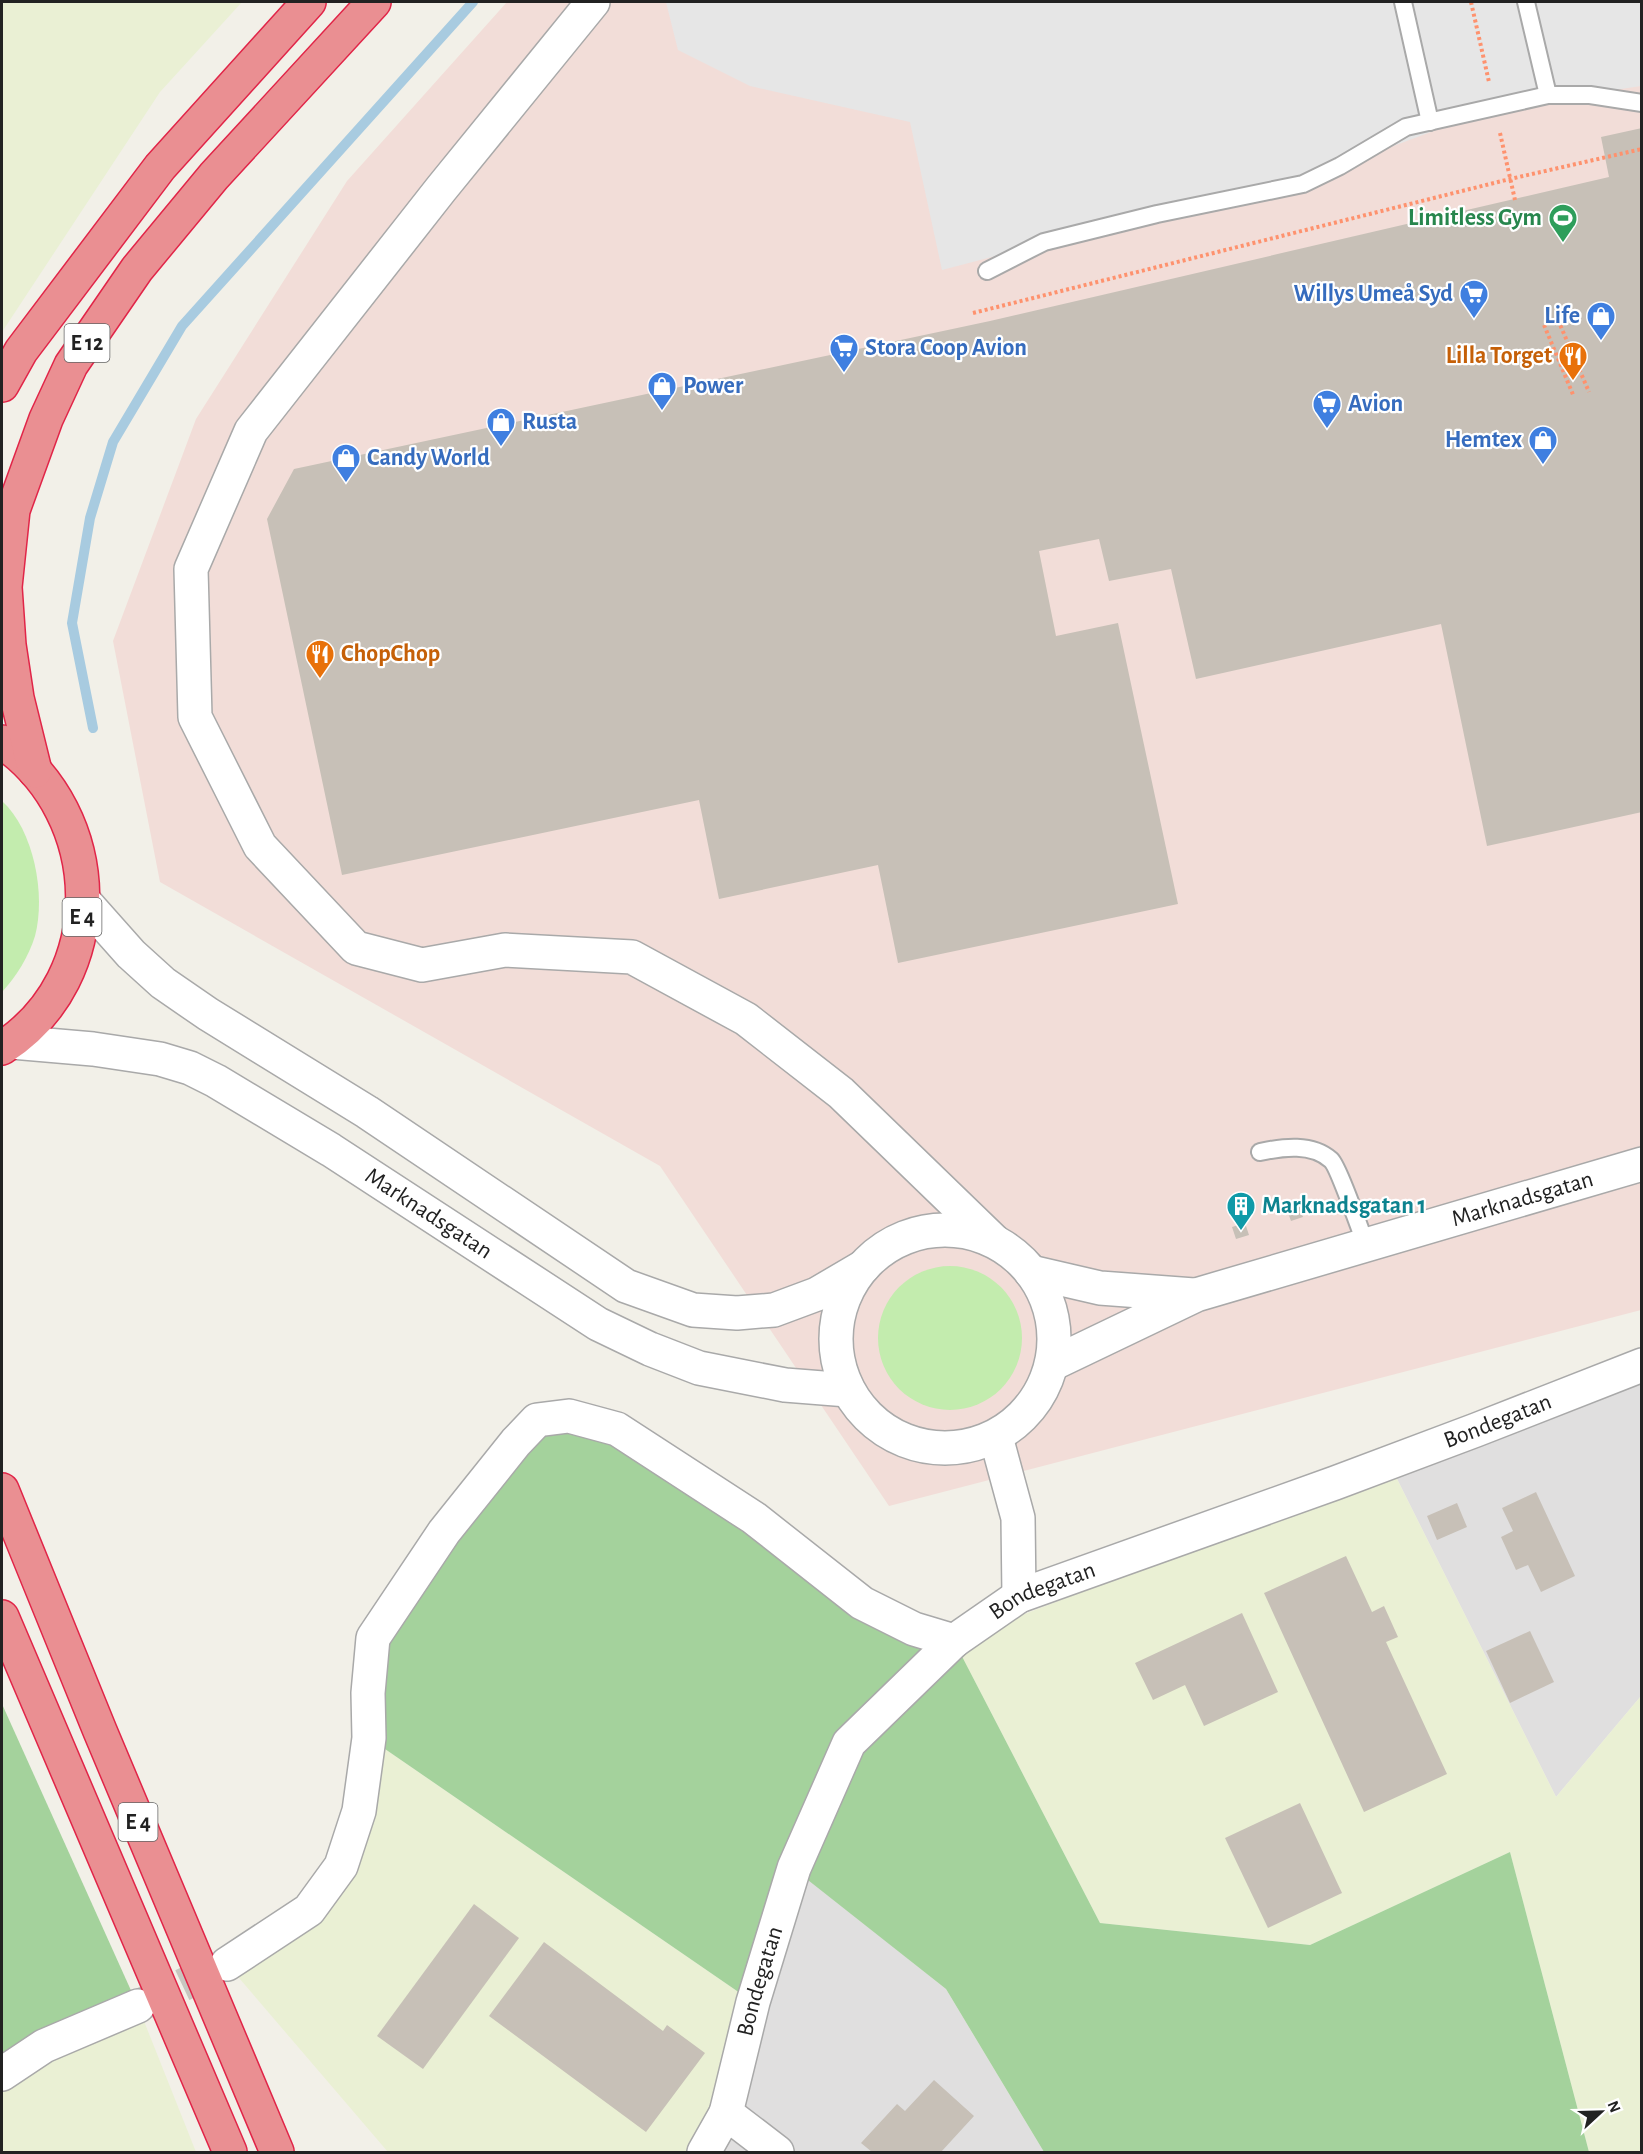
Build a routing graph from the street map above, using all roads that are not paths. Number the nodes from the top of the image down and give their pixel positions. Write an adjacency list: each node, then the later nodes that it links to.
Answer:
1 (309, 2): 10 (highway, E 12)
2 (374, 2): 12 (highway, E 12)
3 (593, 2): 17 (street)
4 (1403, 2): 8 (lane)
5 (1526, 2): 6 (lane)
6 (1548, 95): 7 (lane); 8 (lane)
7 (1641, 103)
8 (1430, 122): 9 (lane)
9 (987, 271)
10 (2, 385)
11 (2, 742): 12 (highway, E 4)
12 (35, 771): 13 (highway, E 4)
13 (84, 900): 14 (highway, E 4); 19 (street, Marknadsgatan)
14 (7, 1045): 24 (street, Marknadsgatan)
15 (1260, 1152): 18 (lane)
16 (1641, 1164): 18 (street, Marknadsgatan)
17 (994, 1241): 19 (street); 20 (street)
18 (1366, 1245): 21 (street, Marknadsgatan)
19 (863, 1267): 24 (street)
20 (1031, 1272): 21 (street, Marknadsgatan); 22 (street)
21 (1196, 1295): 22 (street, Marknadsgatan)
22 (1052, 1364): 25 (street)
23 (1641, 1365): 27 (street, Bondegatan)
24 (848, 1390): 25 (street)
25 (996, 1437): 27 (street)
26 (2, 1490): 35 (highway, E 4)
27 (1019, 1596): 29 (street, Bondegatan)
28 (2, 1617): 34 (highway, E 4)
29 (954, 1641): 30 (street); 33 (street, Bondegatan)
30 (227, 1964)
31 (138, 2006): 32 (street)
32 (2, 2074)
33 (726, 2113): 36 (street, Bondegatan); 37 (street)
34 (230, 2152)
35 (277, 2152)
36 (704, 2152)
37 (777, 2152)

